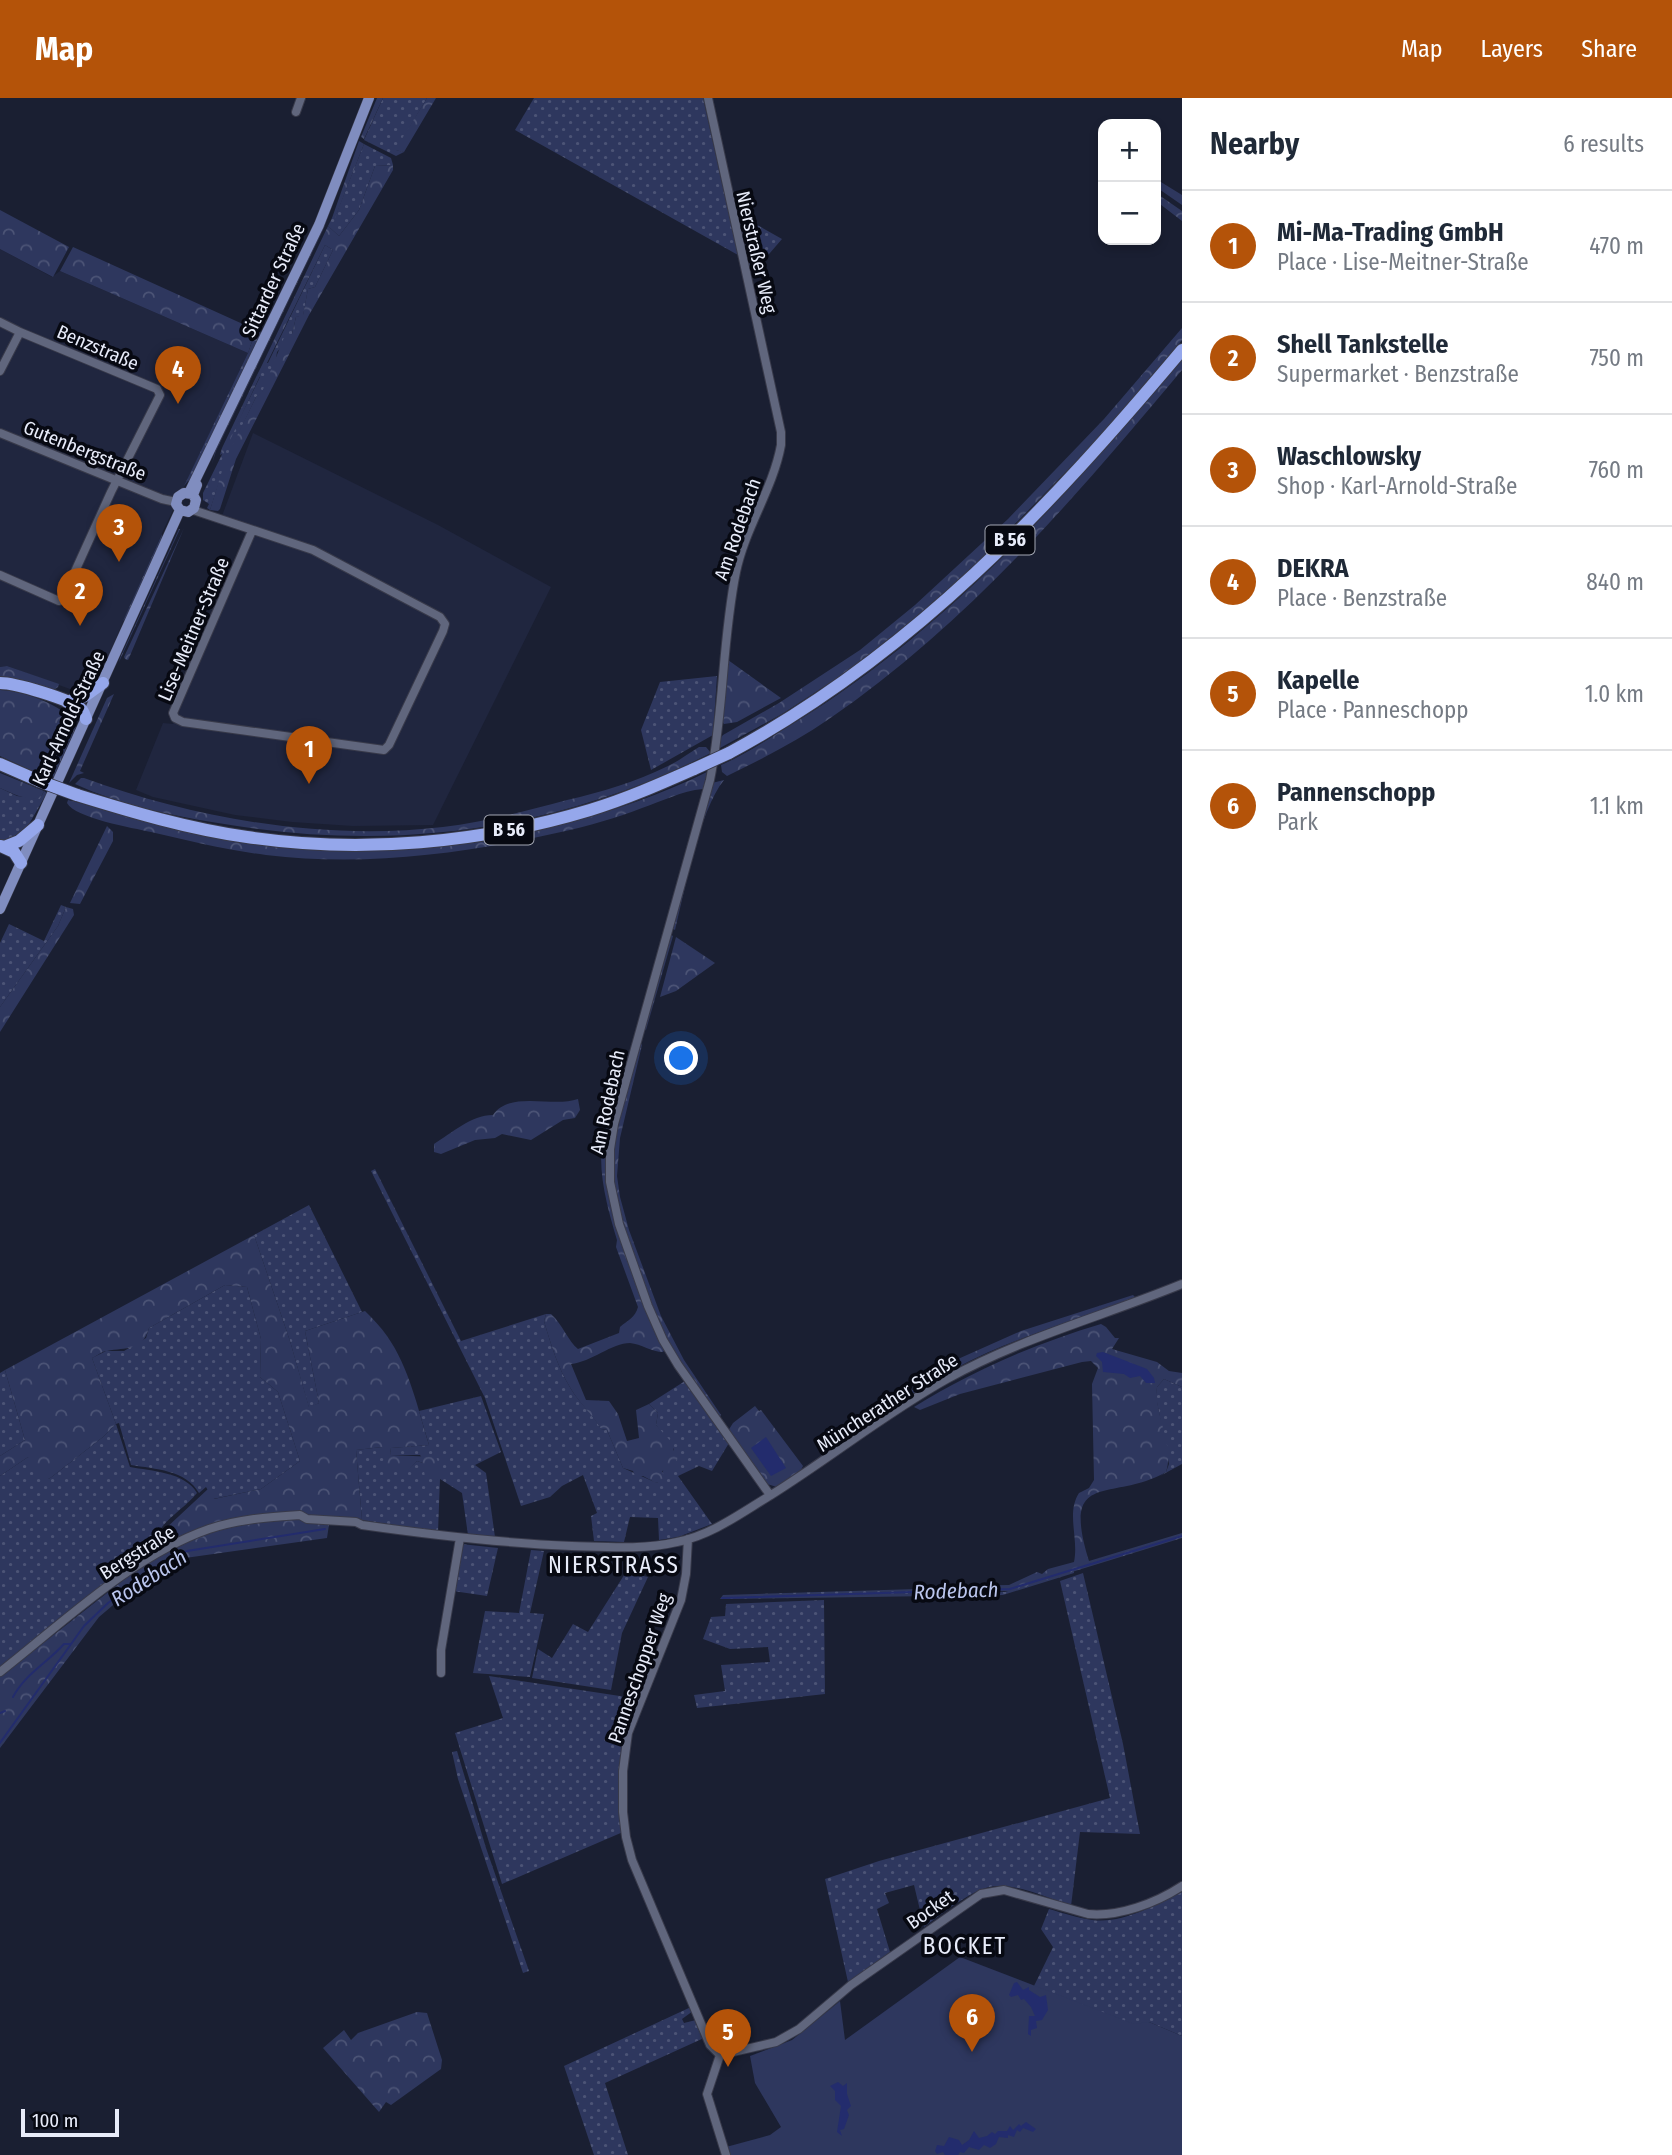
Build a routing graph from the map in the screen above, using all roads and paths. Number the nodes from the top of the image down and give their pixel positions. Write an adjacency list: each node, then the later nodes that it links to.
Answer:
1 (301, 98): 4 (street)
2 (369, 98): 12 (main road, Sittarder Straße)
3 (708, 98): 9 (street, Nierstraßer Weg)
4 (296, 112)
5 (0, 322): 6 (street)
6 (20, 332): 8 (street); 11 (street, Benzstraße)
7 (1182, 350): 20 (highway, B 56, bridge)
8 (0, 372)
9 (777, 413): 26 (street, Am Rodebach)
10 (0, 433): 11 (street, Gutenbergstraße)
11 (118, 481): 12 (street, Gutenbergstraße); 14 (street, Benzstraße)
12 (186, 503): 13 (street, Lise-Meitner-Straße); 16 (main road, Karl-Arnold-Straße)
13 (252, 531): 13 (street, Lise-Meitner-Straße)
14 (0, 575)
15 (0, 683): 17 (highway)
16 (103, 683): 18 (highway); 19 (main road, Karl-Arnold-Straße)
17 (43, 694): 18 (highway); 19 (highway)
18 (67, 702): 19 (highway)
19 (86, 719): 21 (main road, Karl-Arnold-Straße)
20 (0, 764)
21 (38, 825): 22 (highway); 23 (main road, Karl-Arnold-Straße)
22 (1, 848): 23 (highway)
23 (20, 863): 24 (main road, Karl-Arnold-Straße)
24 (0, 909)
25 (1182, 1284): 26 (street, Müncherather Straße)
26 (770, 1495): 28 (street)
27 (460, 1538): 28 (street); 29 (street, Bergstraße); 30 (street)
28 (688, 1539): 32 (street, Panneschopper Weg)
29 (0, 1672)
30 (441, 1673)
31 (1182, 1886): 32 (street, Bocket)
32 (720, 2055): 33 (street)
33 (726, 2155)

